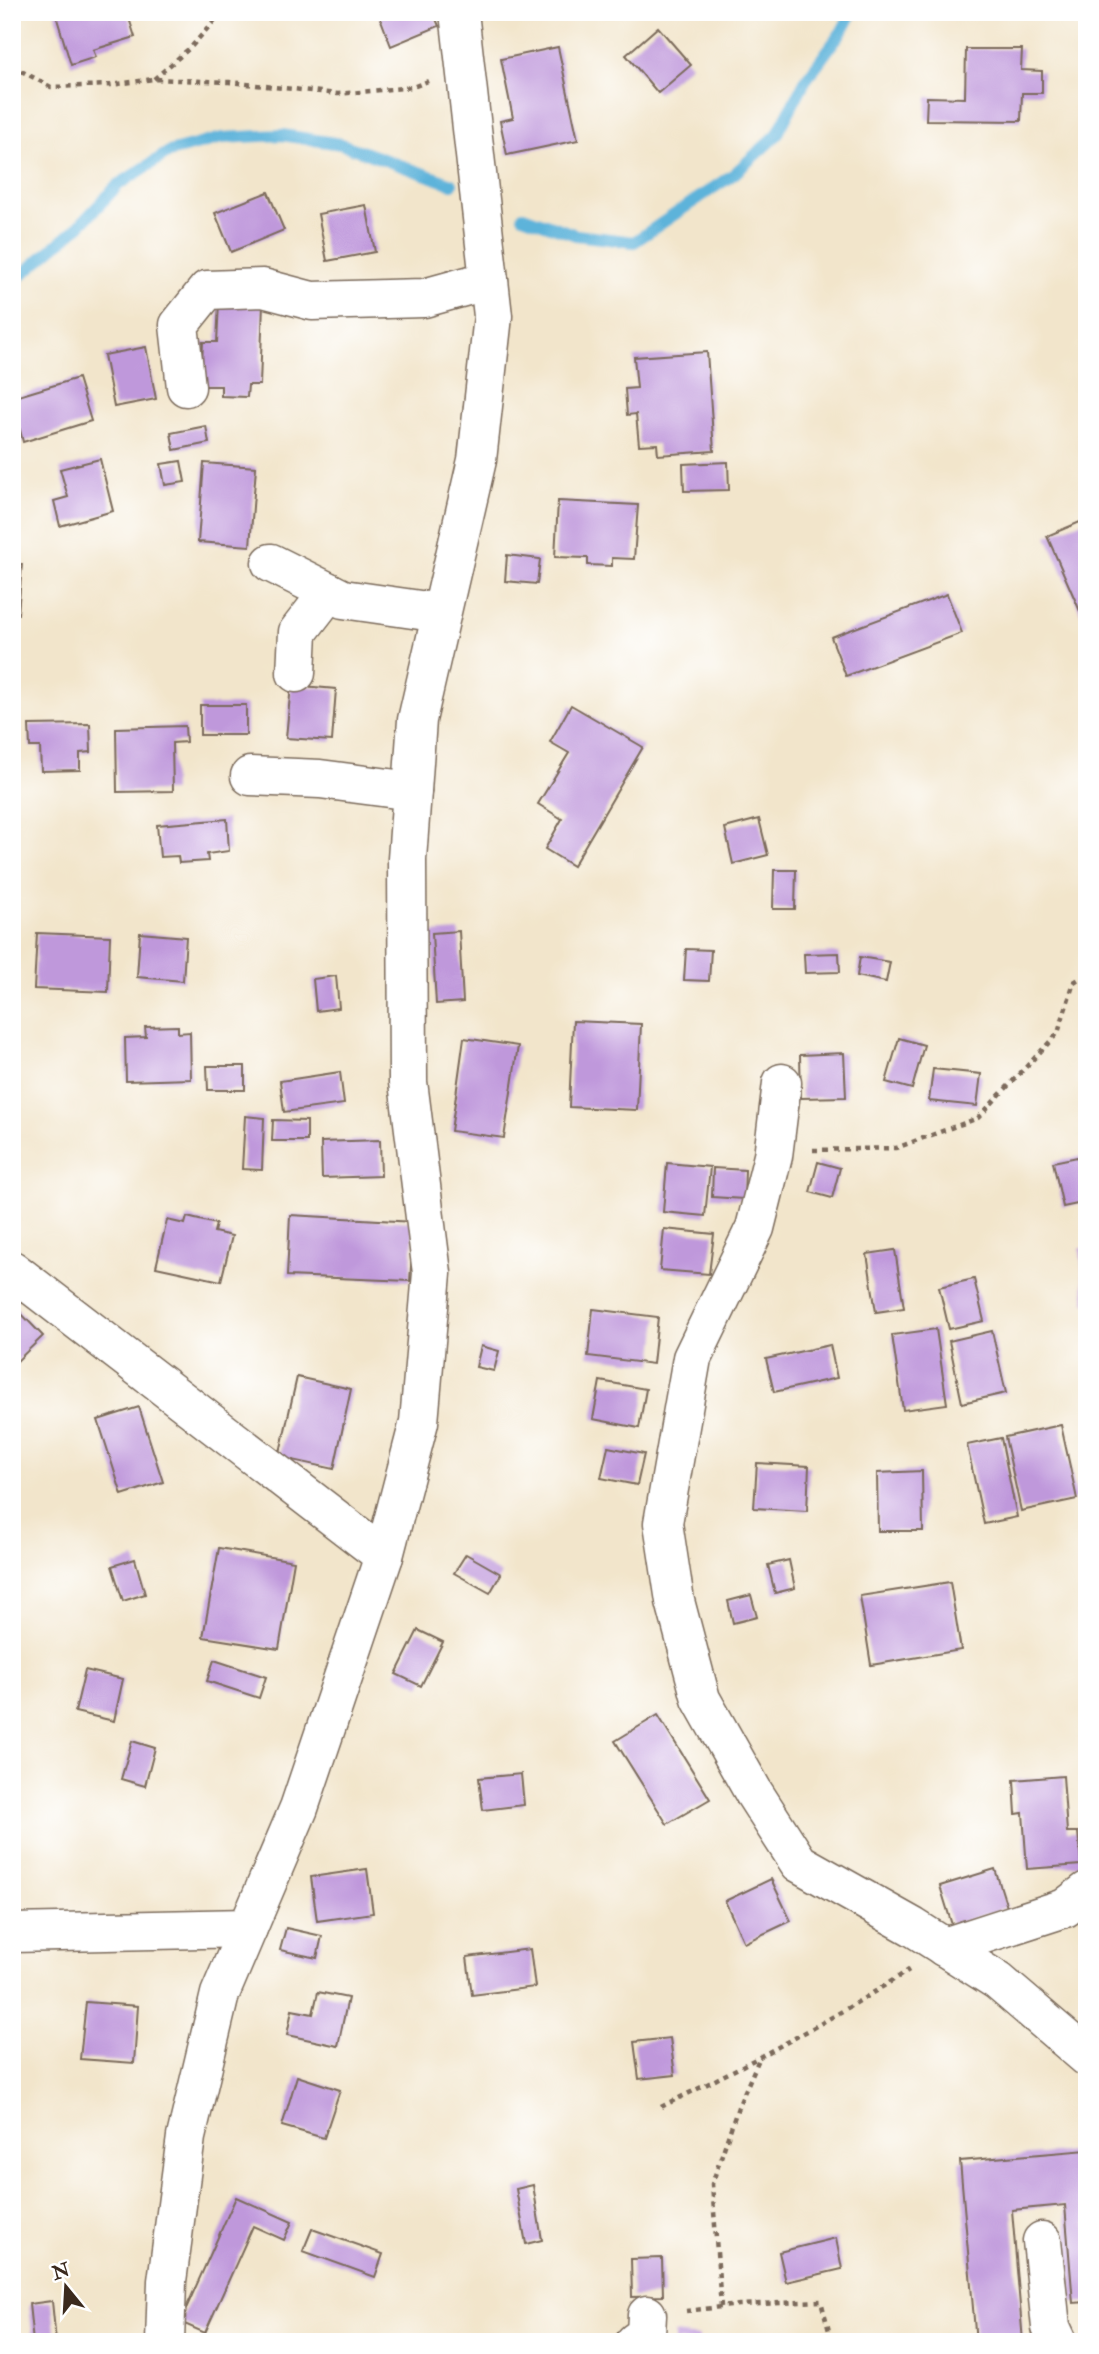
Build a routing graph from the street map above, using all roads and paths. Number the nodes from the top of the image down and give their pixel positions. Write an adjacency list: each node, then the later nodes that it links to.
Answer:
1 (222, 12): 5 (path)
2 (459, 12): 4 (street)
3 (12, 66): 5 (path)
4 (466, 68): 5 (path); 6 (street)
5 (153, 79)
6 (489, 280): 7 (street); 10 (street)
7 (186, 387)
8 (271, 563): 9 (street)
9 (329, 592): 10 (street); 11 (street)
10 (441, 613): 13 (street)
11 (296, 673)
12 (250, 776): 13 (street)
13 (412, 790): 18 (street)
14 (1087, 974): 16 (path)
15 (782, 1083): 16 (street)
16 (773, 1156): 22 (street)
17 (12, 1270): 18 (street)
18 (384, 1556): 20 (street)
19 (1087, 1891): 22 (street)
20 (248, 1928): 21 (street); 29 (street)
21 (12, 1933)
22 (944, 1947): 23 (street); 24 (path)
23 (1087, 2057)
24 (759, 2058): 25 (path); 27 (path)
25 (661, 2107)
26 (1042, 2241): 31 (street)
27 (721, 2307): 28 (path); 30 (path)
28 (641, 2328)
29 (165, 2342)
30 (832, 2342)
31 (1058, 2342)

